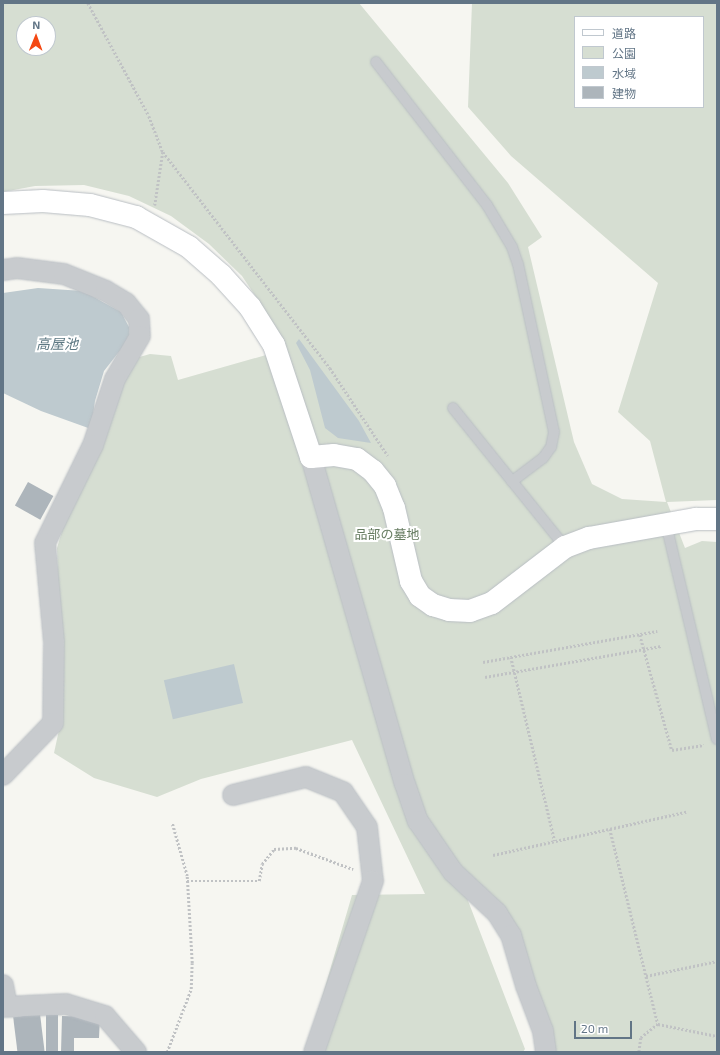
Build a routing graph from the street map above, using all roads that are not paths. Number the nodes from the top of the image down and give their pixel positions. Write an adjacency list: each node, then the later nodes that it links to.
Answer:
1 (376, 62): 6 (lane)
2 (3, 203): 5 (street)
3 (3, 270): 11 (street)
4 (453, 408): 6 (lane)
5 (312, 457): 9 (street); 17 (street)
6 (512, 481): 9 (lane)
7 (717, 519): 8 (street)
8 (666, 524): 9 (street); 10 (lane)
9 (565, 547)
10 (713, 742)
11 (3, 775)
12 (233, 795): 16 (street)
13 (3, 984): 14 (street)
14 (5, 1007): 15 (street)
15 (136, 1052)
16 (314, 1052)
17 (546, 1052)

